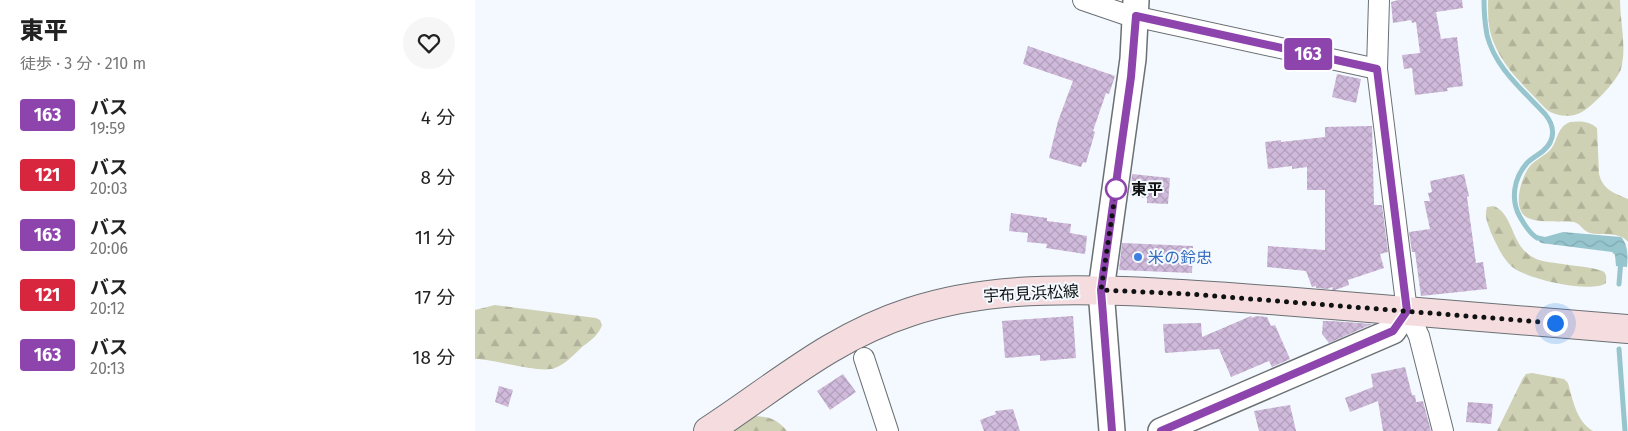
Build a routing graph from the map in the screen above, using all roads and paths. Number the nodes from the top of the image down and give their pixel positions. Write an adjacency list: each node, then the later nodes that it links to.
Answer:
1 (1083, 0): 3 (street)
2 (1379, 0): 4 (street)
3 (1136, 8): 4 (street); 5 (street)
4 (1377, 69): 6 (street)
5 (1101, 290): 6 (main road, 宇布見浜松線); 9 (main road, 宇布見浜松線); 11 (street)
6 (1407, 311): 7 (main road, 宇布見浜松線); 12 (street); 13 (street)
7 (1628, 329)
8 (864, 358): 10 (street)
9 (708, 431)
10 (889, 431)
11 (1112, 431)
12 (1161, 431)
13 (1443, 431)

